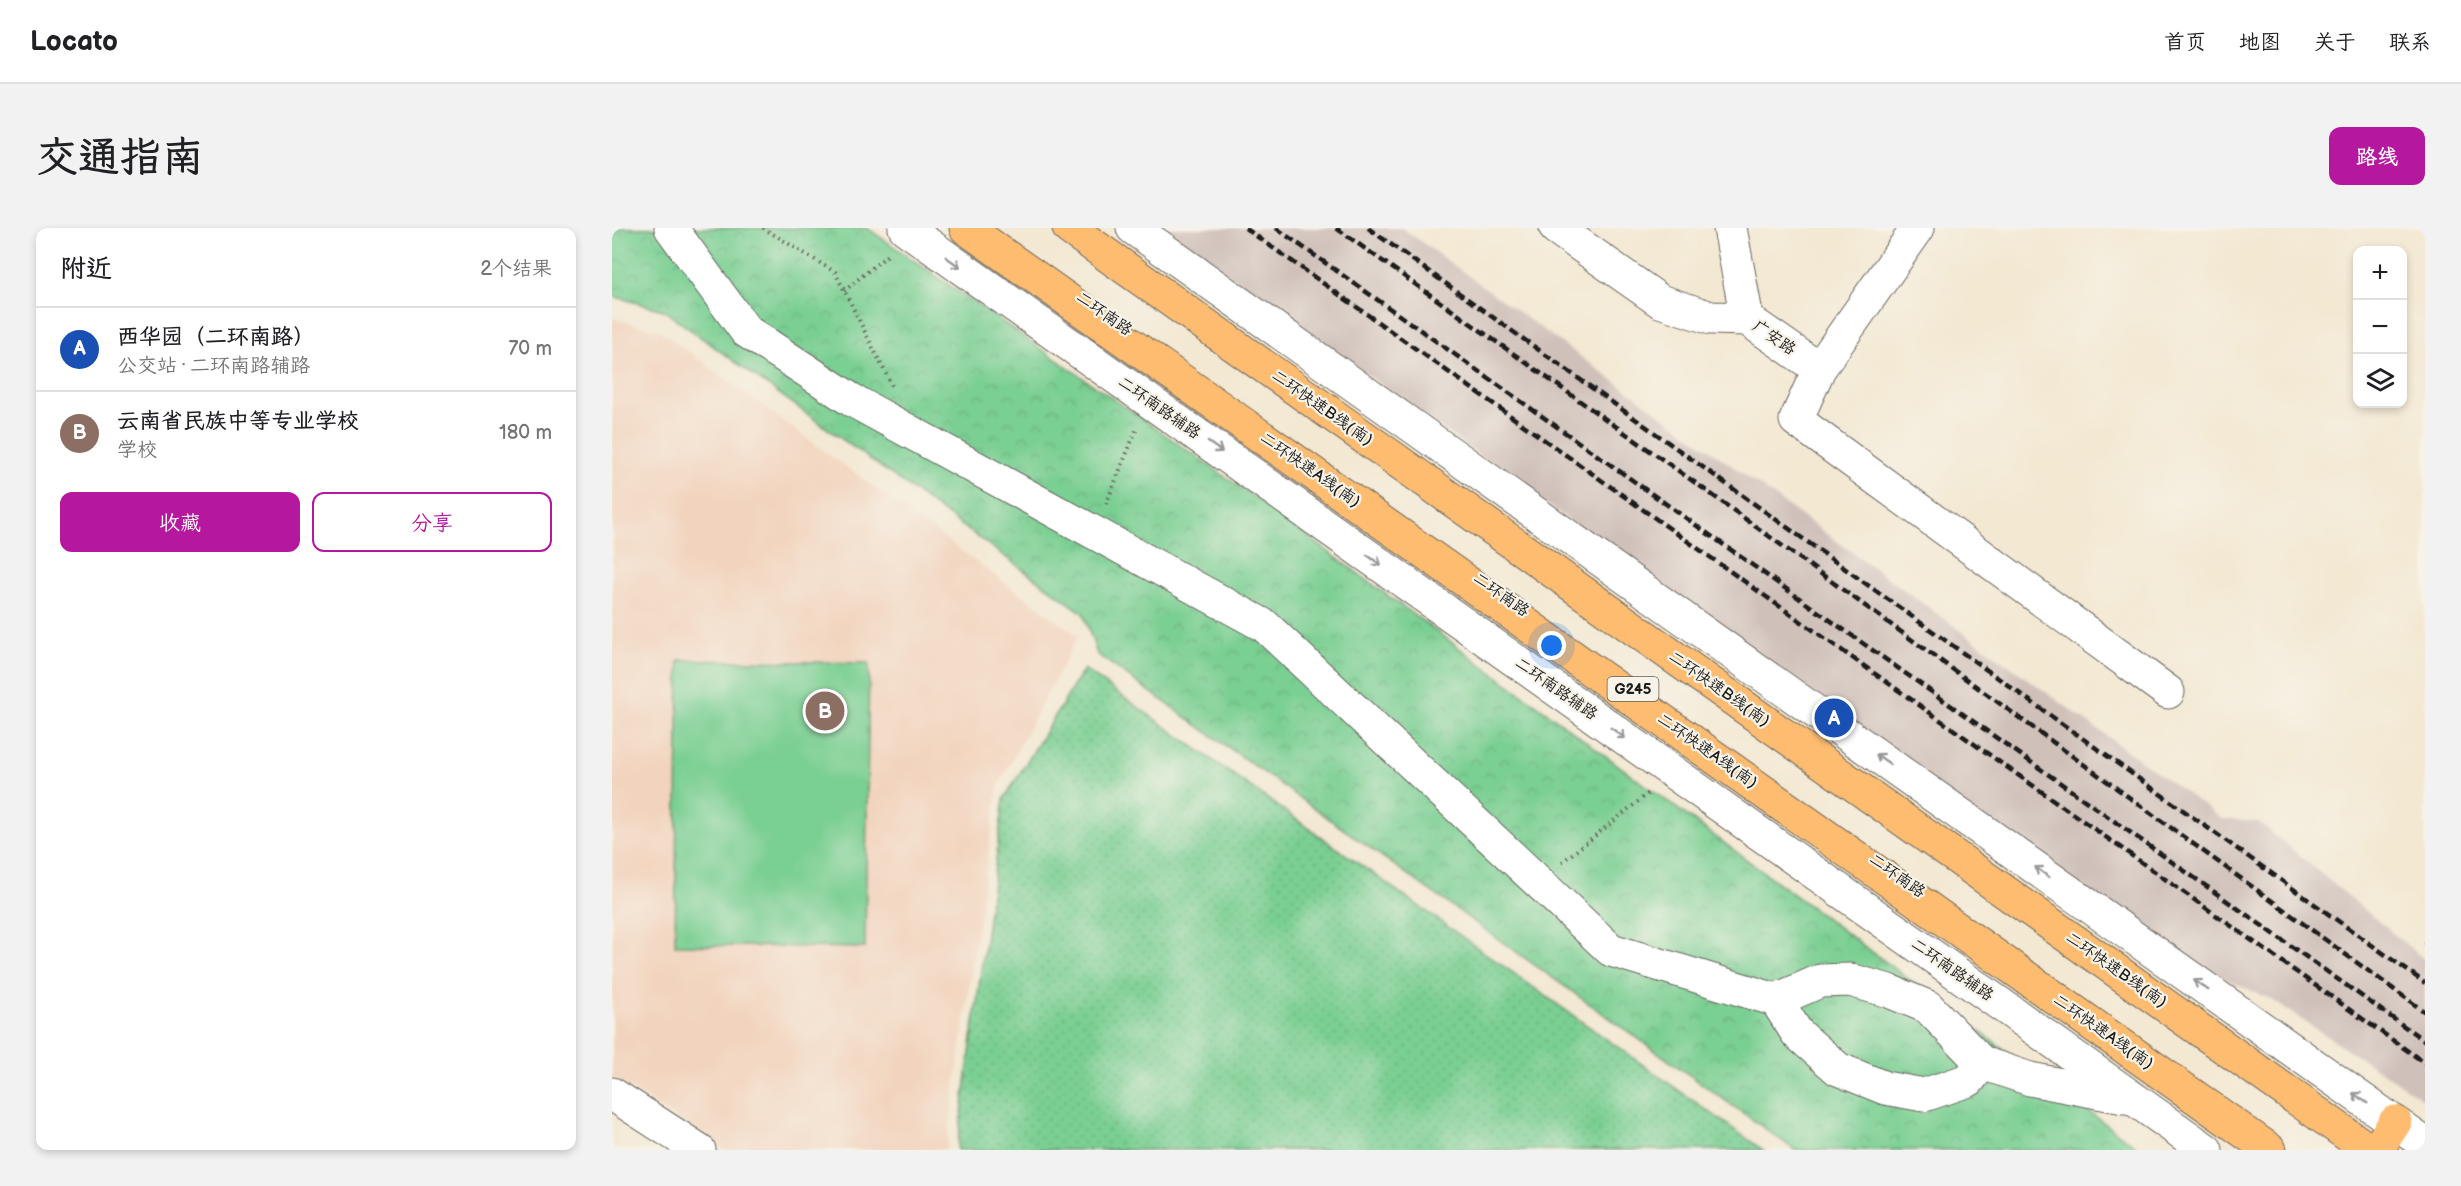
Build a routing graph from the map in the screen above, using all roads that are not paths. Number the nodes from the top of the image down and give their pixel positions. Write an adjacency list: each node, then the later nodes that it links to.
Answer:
1 (671, 228): 14 (street)
2 (966, 228): 22 (main road, 二环快速A线(南))
3 (981, 228): 23 (main road, 二环南路 / G245)
4 (1055, 228): 24 (main road, G245)
5 (1069, 228): 25 (main road, 二环快速B线(南))
6 (1133, 228): 18 (street, one-way to 6)
7 (1556, 228): 11 (street)
8 (1730, 228): 11 (street, 广安路)
9 (1918, 228): 12 (street)
10 (908, 230): 17 (street, 二环南路辅路, one-way to 17)
11 (1747, 319): 12 (street, 广安路)
12 (1819, 369): 13 (street)
13 (2168, 692)
14 (1776, 1000): 15 (street); 15 (street)
15 (1982, 1063): 17 (street)
16 (612, 1094): 20 (street)
17 (2136, 1100): 21 (street, 二环南路辅路)
18 (2395, 1122): 19 (street); 26 (main road)
19 (2425, 1144)
20 (699, 1150)
21 (2206, 1150)
22 (2270, 1150)
23 (2284, 1150)
24 (2356, 1150)
25 (2369, 1150)
26 (2377, 1150)

